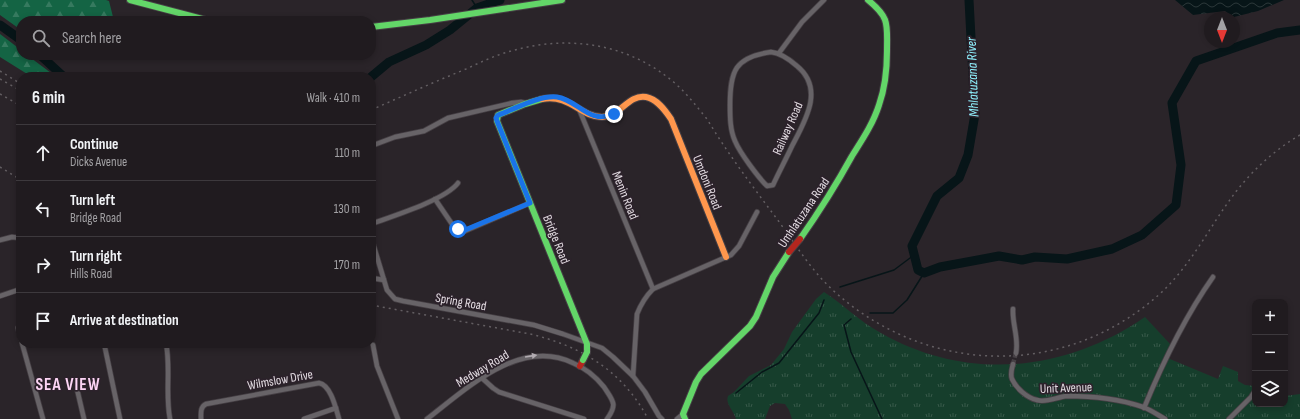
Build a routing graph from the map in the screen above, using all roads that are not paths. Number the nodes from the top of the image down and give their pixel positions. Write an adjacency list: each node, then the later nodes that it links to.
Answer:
1 (130, 0): 5 (street)
2 (562, 0): 6 (street)
3 (824, 0): 7 (street)
4 (868, 0): 41 (street, Umhlatuzana Road, bridge)
5 (191, 16)
6 (376, 26)
7 (779, 53): 7 (street, Railway Road)
8 (527, 104): 9 (street); 10 (street); 13 (street, Bridge Road)
9 (580, 109): 19 (street, Umdoni Road); 23 (street, Menin Road)
10 (376, 144)
11 (458, 183): 12 (street)
12 (435, 199): 13 (street); 15 (street)
13 (530, 203): 27 (street, Bridge Road)
14 (757, 212): 19 (street)
15 (376, 222)
16 (16, 237): 17 (street)
17 (0, 240)
18 (376, 253): 22 (street, Spring Road)
19 (726, 257): 23 (street)
20 (1213, 278): 40 (street)
21 (376, 279): 22 (street)
22 (384, 280): 27 (street, Spring Road)
23 (653, 289): 35 (street)
24 (16, 291): 25 (street)
25 (0, 296)
26 (1013, 309): 32 (street)
27 (587, 344): 33 (street, bridge); 35 (street)
28 (23, 348): 42 (street)
29 (105, 348): 44 (street)
30 (167, 348): 45 (street)
31 (374, 348): 49 (street)
32 (1016, 352)
33 (582, 363): 36 (street, Medway Road, one-way to 33); 52 (street, Medway Road)
34 (1013, 364): 40 (street, Unit Avenue)
35 (633, 376): 53 (street)
36 (482, 378): 50 (street, Medway Road); 51 (street)
37 (77, 389): 43 (street)
38 (1252, 396): 56 (street)
39 (336, 408): 46 (street, Wilmslow Drive); 47 (street); 48 (street, Wilmslow Drive)
40 (1144, 408): 55 (street, Unit Avenue)
41 (684, 416): 54 (street, Umhlatuzana Road)
42 (44, 419)
43 (84, 419)
44 (120, 419)
45 (170, 419)
46 (202, 419)
47 (304, 419)
48 (339, 419)
49 (398, 419)
50 (427, 419)
51 (584, 419)
52 (606, 419)
53 (662, 419)
54 (677, 419)
55 (1165, 419)
56 (1229, 419)

